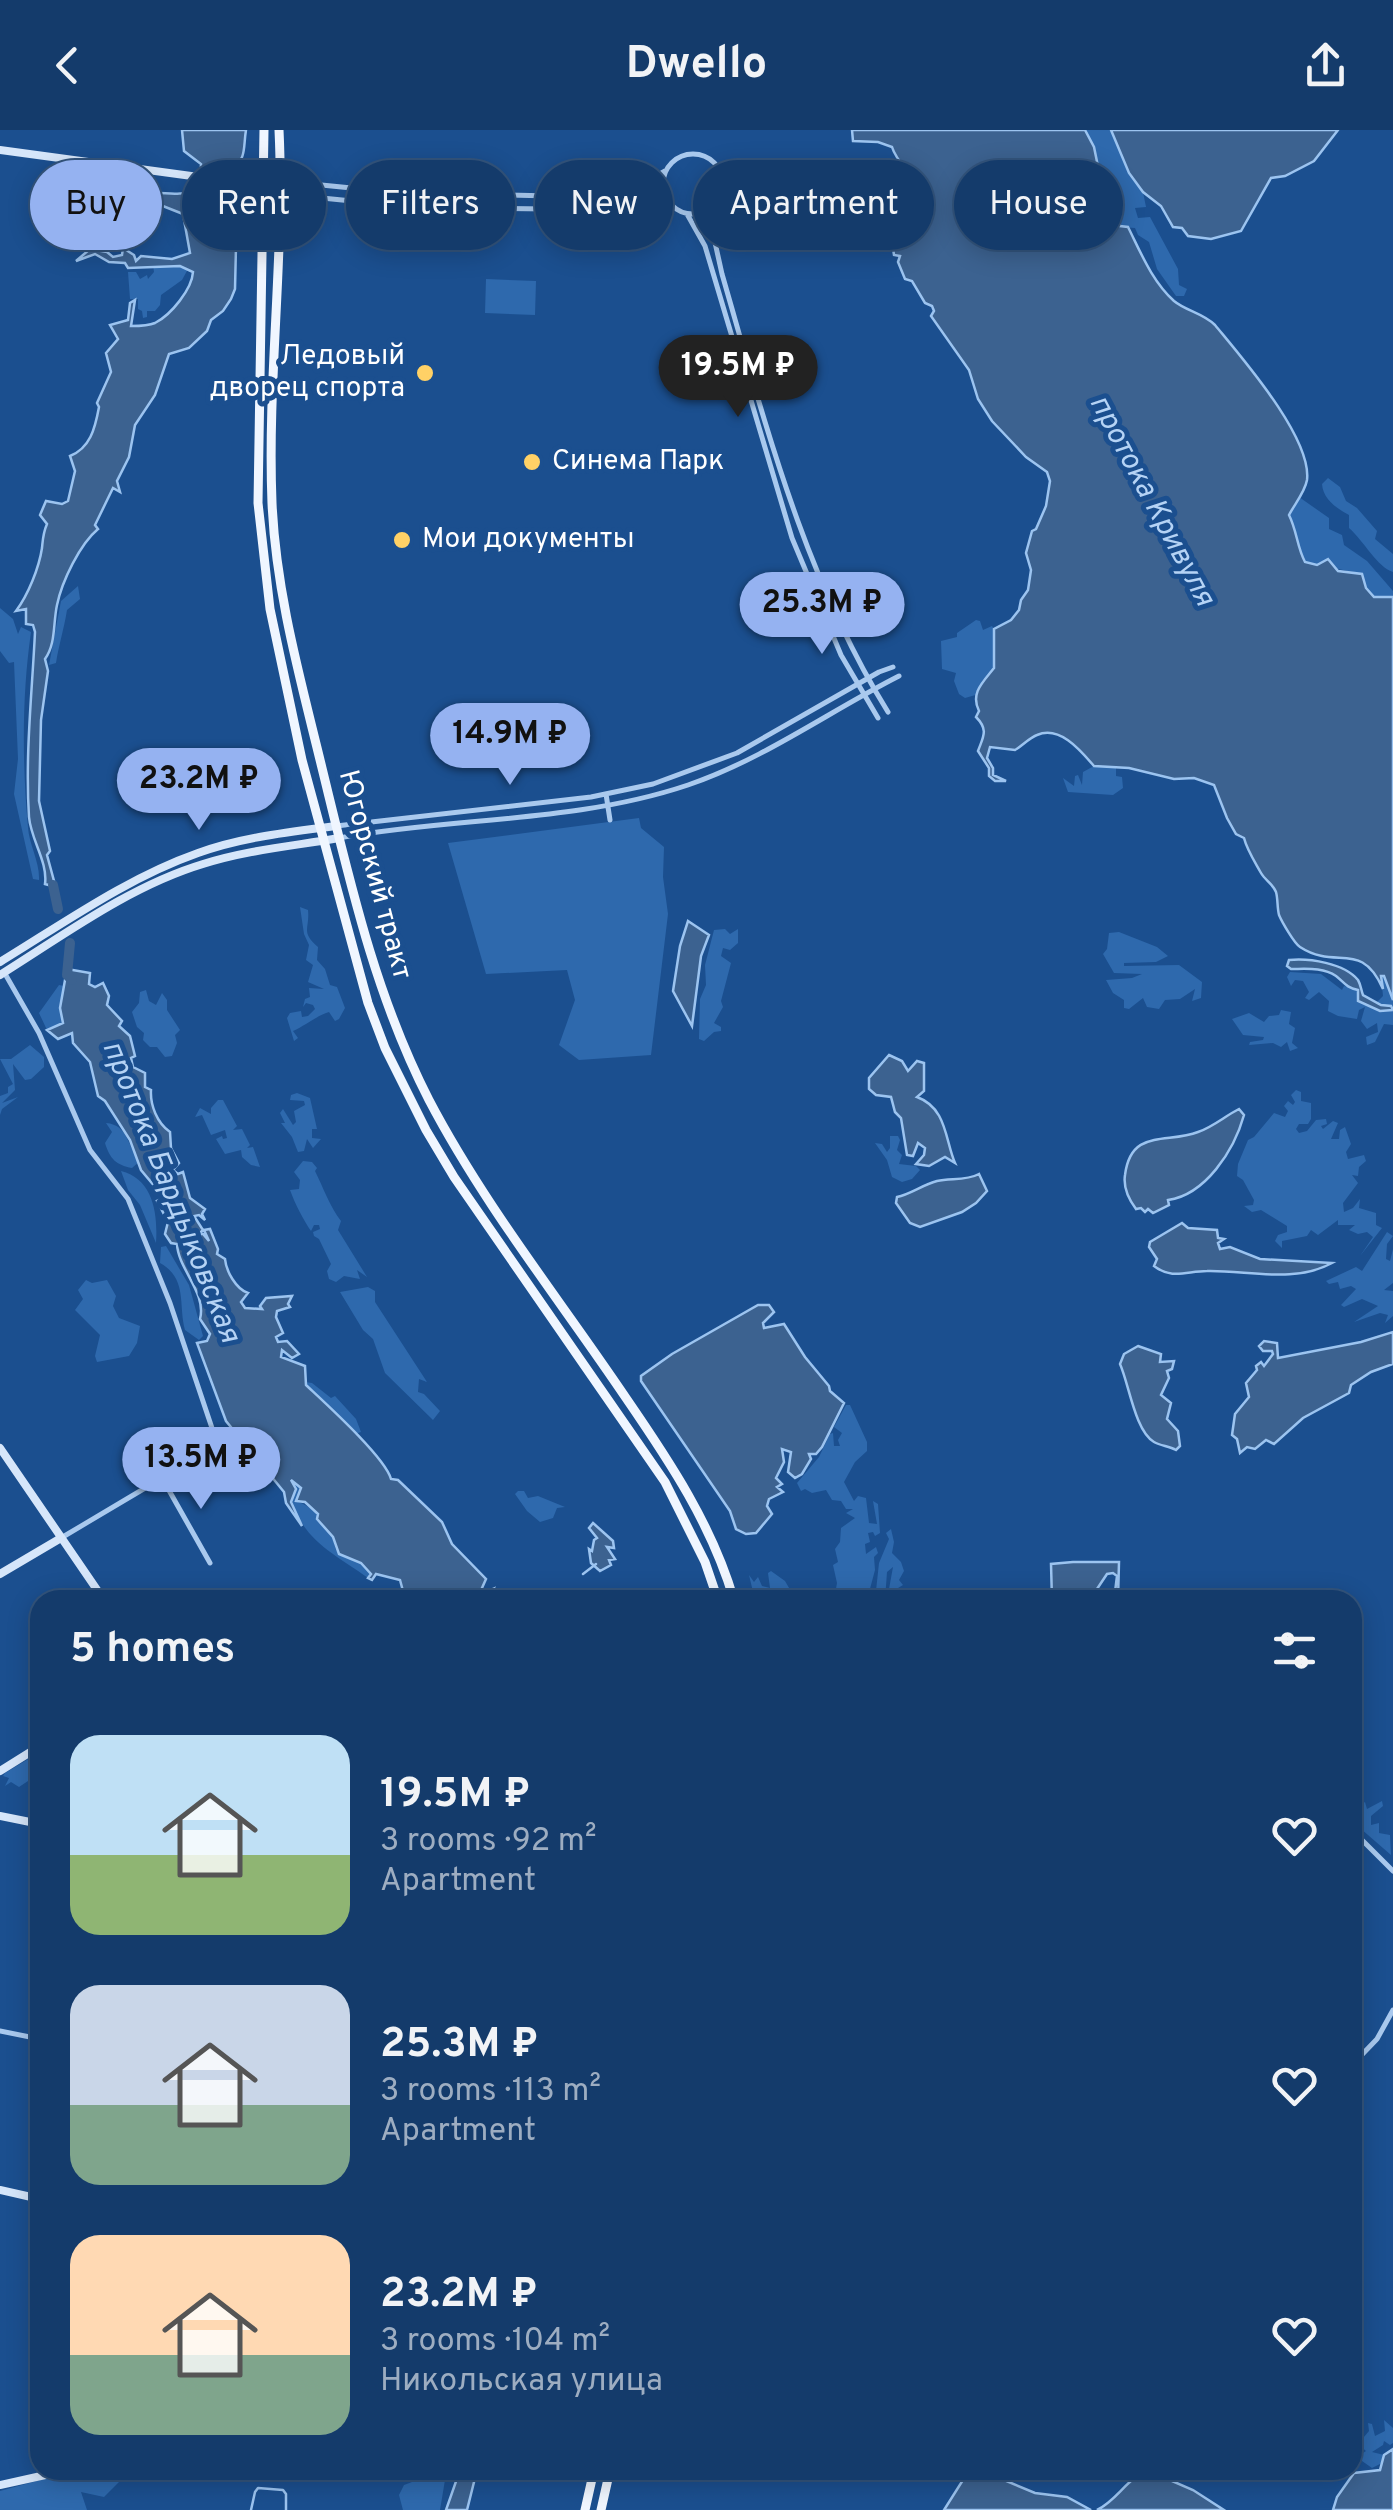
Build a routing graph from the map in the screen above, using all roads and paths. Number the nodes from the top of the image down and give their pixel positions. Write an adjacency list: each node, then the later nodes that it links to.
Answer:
1 (264, 130): 4 (main road, Югорский тракт)
2 (278, 130): 5 (main road, Югорский тракт)
3 (0, 150): 8 (street)
4 (265, 160)
5 (280, 160)
6 (710, 160): 7 (street)
7 (673, 162)
8 (182, 175)
9 (326, 185): 10 (street)
10 (535, 196)
11 (326, 199): 13 (street)
12 (673, 207): 14 (street)
13 (535, 209)
14 (687, 214): 15 (street); 22 (street)
15 (693, 214)
16 (264, 250): 31 (main road, Югорский тракт)
17 (280, 250): 30 (main road, Югорский тракт)
18 (717, 250): 21 (street)
19 (893, 667): 21 (street)
20 (899, 676): 23 (street)
21 (867, 679): 22 (street); 23 (street)
22 (858, 685): 24 (street); 27 (street)
23 (874, 690): 24 (street); 25 (street)
24 (864, 696): 26 (street); 28 (street)
25 (888, 712)
26 (878, 718)
27 (606, 794): 28 (street); 30 (street)
28 (608, 806): 29 (street); 32 (street)
29 (610, 820)
30 (336, 826): 31 (street); 32 (main road, Югорский тракт)
31 (320, 828): 33 (main road, Югорский тракт); 34 (street)
32 (339, 838): 33 (street); 36 (main road, Югорский тракт)
33 (323, 841): 35 (street); 37 (main road, Югорский тракт)
34 (3, 961)
35 (5, 972): 38 (street)
36 (614, 1380): 37 (main road); 45 (main road, Югорский тракт)
37 (601, 1389): 44 (main road, Югорский тракт)
38 (216, 1437)
39 (0, 1448): 40 (street)
40 (62, 1538): 41 (street); 42 (street); 43 (street)
41 (210, 1563)
42 (0, 1574)
43 (97, 1590)
44 (714, 1590)
45 (731, 1590)
46 (30, 1752): 47 (street)
47 (0, 1771)
48 (0, 1816): 49 (street)
49 (30, 1822)
50 (1362, 1840): 51 (street)
51 (1393, 1871)
52 (1393, 2010): 55 (street)
53 (0, 2031): 54 (street)
54 (30, 2037)
55 (1362, 2055)
56 (0, 2190): 57 (street)
57 (30, 2197)
58 (30, 2478): 61 (street)
59 (592, 2480): 62 (main road)
60 (608, 2480): 63 (main road)
61 (0, 2485)
62 (586, 2510)
63 (601, 2510)

